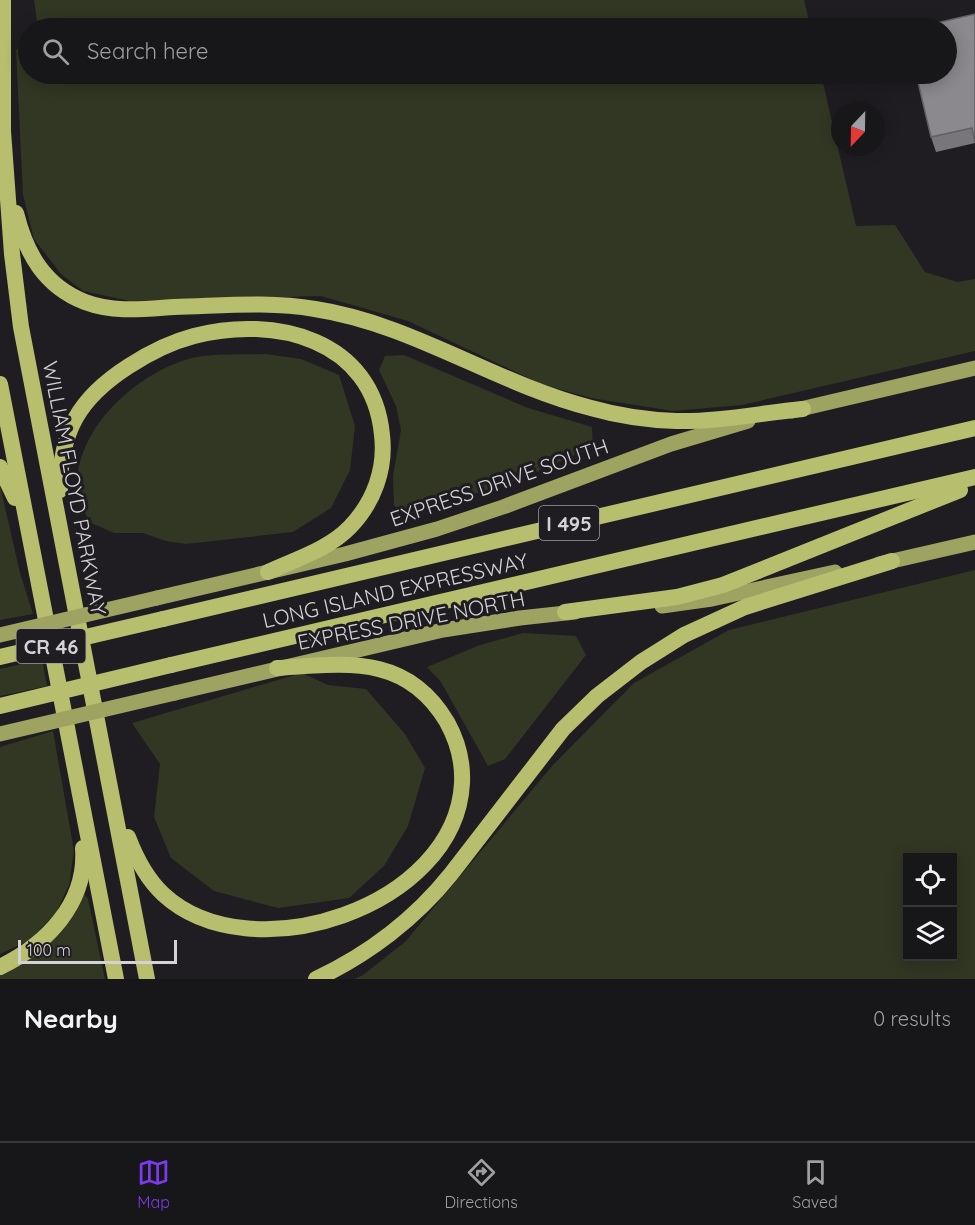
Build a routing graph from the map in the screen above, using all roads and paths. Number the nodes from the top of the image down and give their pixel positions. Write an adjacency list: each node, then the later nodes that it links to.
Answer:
1 (3, 0): 2 (highway, WILLIAM FLOYD PARKWAY / CR 46)
2 (5, 173): 5 (highway); 10 (highway, WILLIAM FLOYD PARKWAY / CR 46)
3 (975, 368): 5 (main road, EXPRESS DRIVE SOUTH)
4 (0, 384): 11 (highway, CR 46)
5 (803, 409): 14 (main road, EXPRESS DRIVE SOUTH)
6 (975, 428): 17 (highway, LONG ISLAND EXPRESSWAY / I 495, bridge)
7 (0, 467): 11 (highway)
8 (975, 477): 19 (highway, LONG ISLAND EXPRESSWAY / I 495, bridge)
9 (975, 484): 15 (highway)
10 (59, 525): 14 (highway); 21 (highway, WILLIAM FLOYD PARKWAY / CR 46)
11 (30, 535): 22 (highway, CR 46)
12 (975, 542): 13 (main road, EXPRESS DRIVE NORTH)
13 (892, 561): 15 (main road, EXPRESS DRIVE NORTH); 26 (highway)
14 (268, 572): 16 (main road, EXPRESS DRIVE SOUTH, bridge)
15 (565, 612): 18 (main road, EXPRESS DRIVE NORTH)
16 (0, 635)
17 (0, 657)
18 (277, 668): 20 (main road, EXPRESS DRIVE NORTH, bridge); 21 (highway)
19 (0, 706)
20 (0, 734)
21 (111, 793): 25 (highway, WILLIAM FLOYD PARKWAY / CR 46)
22 (80, 795): 23 (highway); 24 (highway, CR 46)
23 (0, 967)
24 (116, 979)
25 (147, 979)
26 (316, 979)

